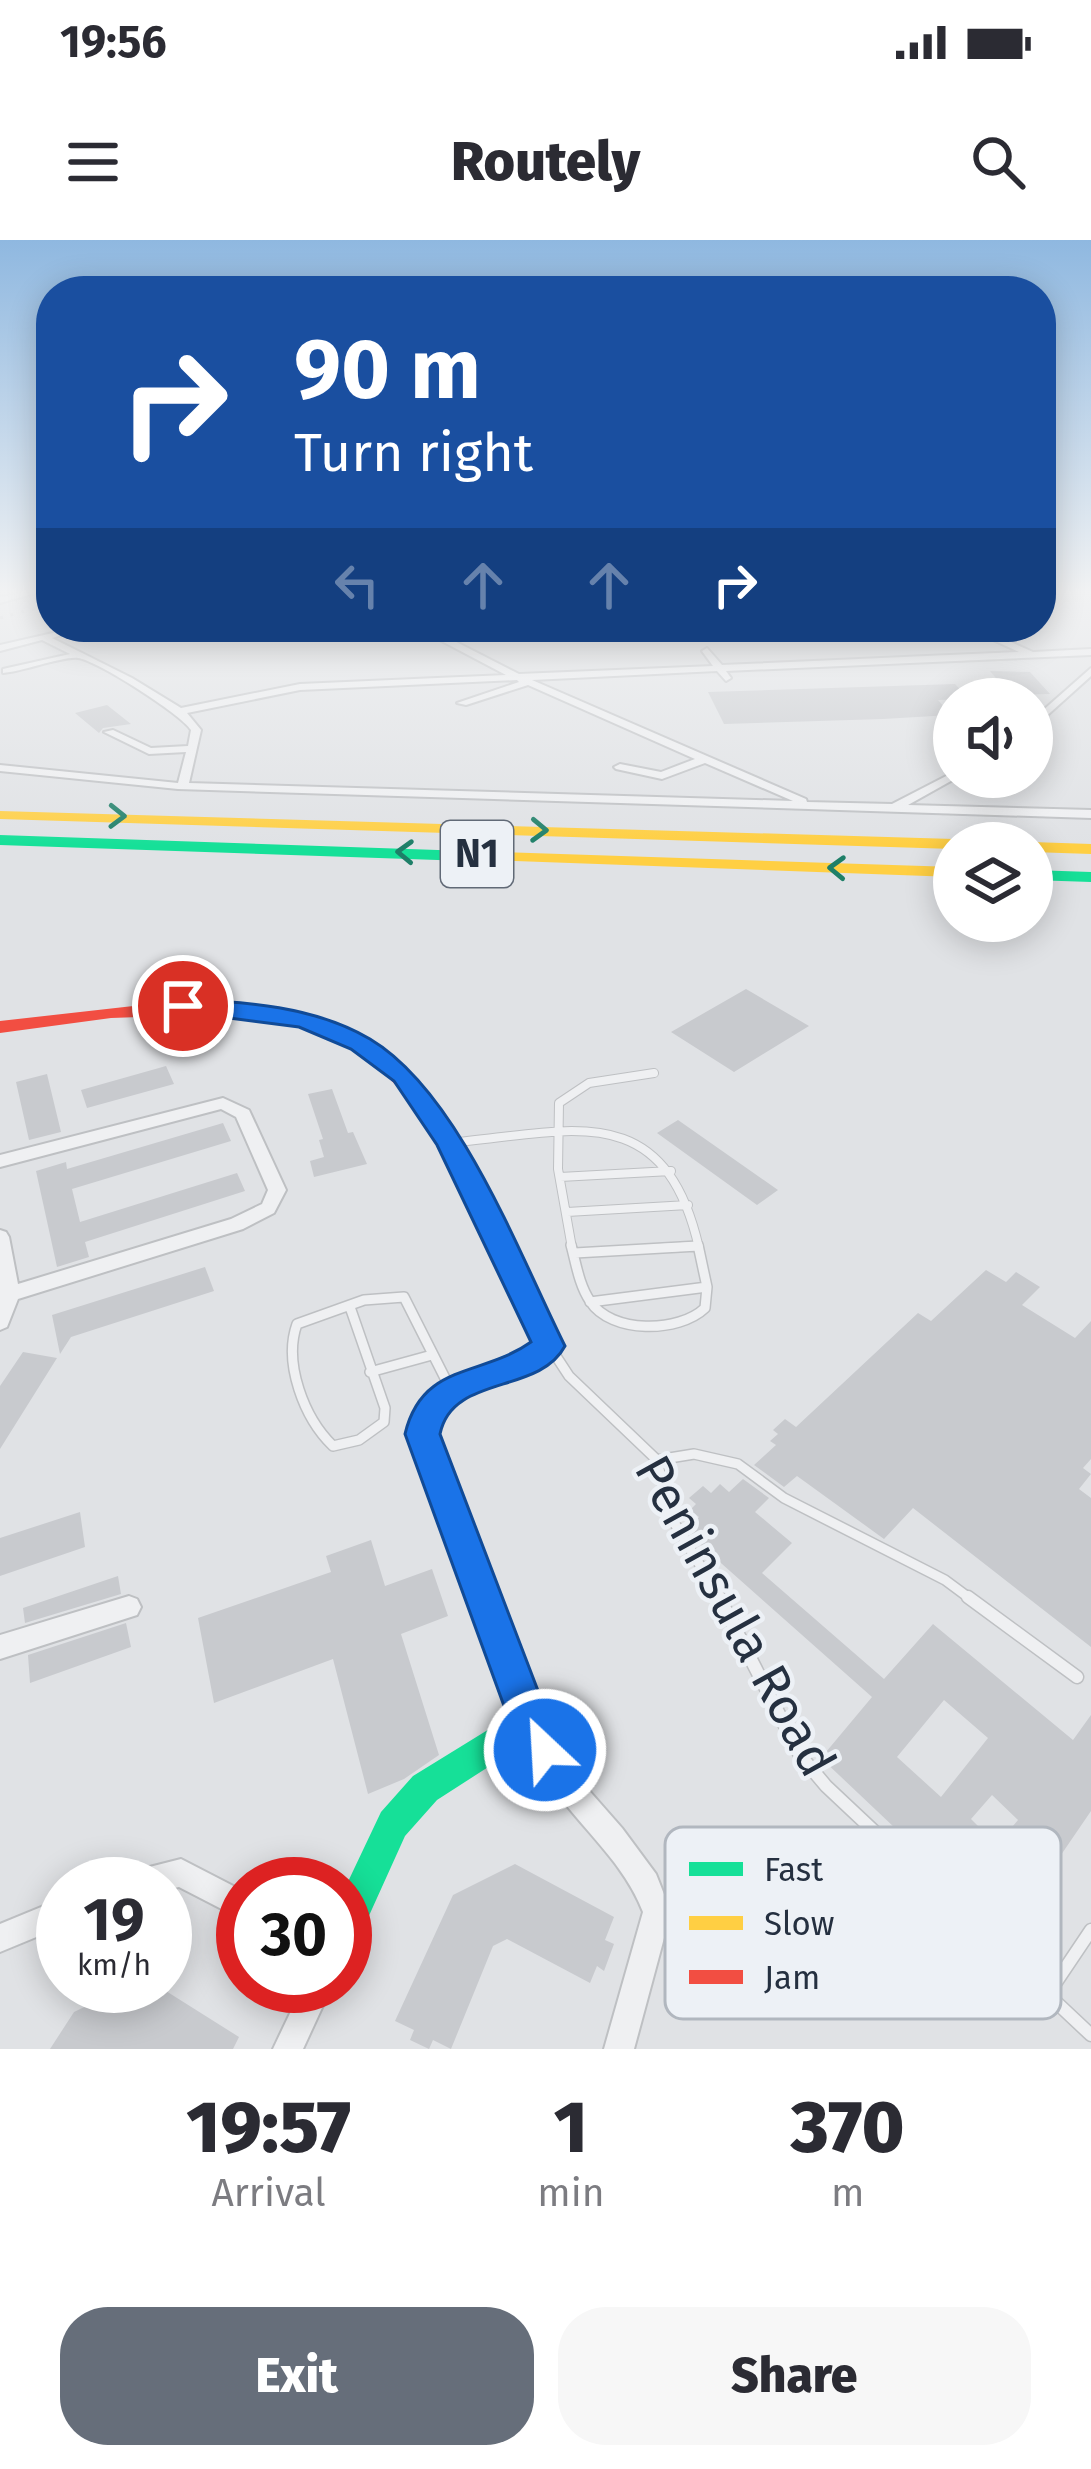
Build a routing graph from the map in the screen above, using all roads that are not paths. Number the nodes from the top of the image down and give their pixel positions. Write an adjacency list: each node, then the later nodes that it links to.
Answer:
1 (120, 677): 10 (street)
2 (487, 677): 10 (street)
3 (519, 677): 5 (street)
4 (1084, 677): 6 (street)
5 (529, 681): 8 (street); 13 (street)
6 (1074, 689): 7 (street); 9 (street)
7 (1091, 695)
8 (462, 703)
9 (1053, 708)
10 (181, 711): 12 (street)
11 (110, 732): 12 (street)
12 (190, 749): 16 (street)
13 (704, 759): 14 (street); 18 (street)
14 (620, 767)
15 (0, 769): 16 (street)
16 (183, 786): 18 (street)
17 (933, 786): 19 (street)
18 (814, 806): 19 (street)
19 (893, 808): 20 (street)
20 (1091, 814)
21 (0, 815): 23 (main road, N1, one-way to 23)
22 (0, 840): 26 (main road, N1, one-way to 22)
23 (933, 843)
24 (1053, 848): 25 (main road)
25 (1091, 849)
26 (933, 871)
27 (1053, 876): 28 (main road)
28 (1091, 877)
29 (0, 1027): 32 (main road, Peninsula Road)
30 (654, 1073): 31 (lane)
31 (553, 1132): 32 (lane); 34 (lane); 35 (lane)
32 (449, 1143): 46 (main road, Peninsula Road)
33 (0, 1161): 42 (street)
34 (673, 1171): 35 (lane); 36 (lane)
35 (560, 1177): 37 (lane)
36 (688, 1205): 37 (lane); 39 (lane)
37 (567, 1212): 40 (lane)
38 (0, 1237): 42 (street)
39 (698, 1246): 40 (lane); 41 (lane)
40 (574, 1253): 43 (lane)
41 (707, 1287): 43 (lane); 43 (lane)
42 (10, 1294): 45 (street)
43 (590, 1302)
44 (350, 1306): 47 (lane); 48 (lane); 48 (lane)
45 (0, 1322)
46 (549, 1346): 49 (main road); 50 (lane, Peninsula Road)
47 (432, 1355): 48 (lane); 49 (lane)
48 (370, 1372)
49 (450, 1390): 54 (main road)
50 (657, 1460): 53 (lane); 55 (lane, Peninsula Road)
51 (129, 1607): 52 (street)
52 (0, 1647)
53 (1077, 1677)
54 (530, 1722): 56 (main road); 65 (street)
55 (870, 1827)
56 (372, 1868)
57 (36, 1923): 59 (street)
58 (1091, 1930): 60 (lane)
59 (0, 1938)
60 (1061, 1975)
61 (1061, 2006): 63 (lane, Peninsula Road)
62 (305, 2013): 64 (street)
63 (1091, 2035)
64 (288, 2049)
65 (619, 2049)

